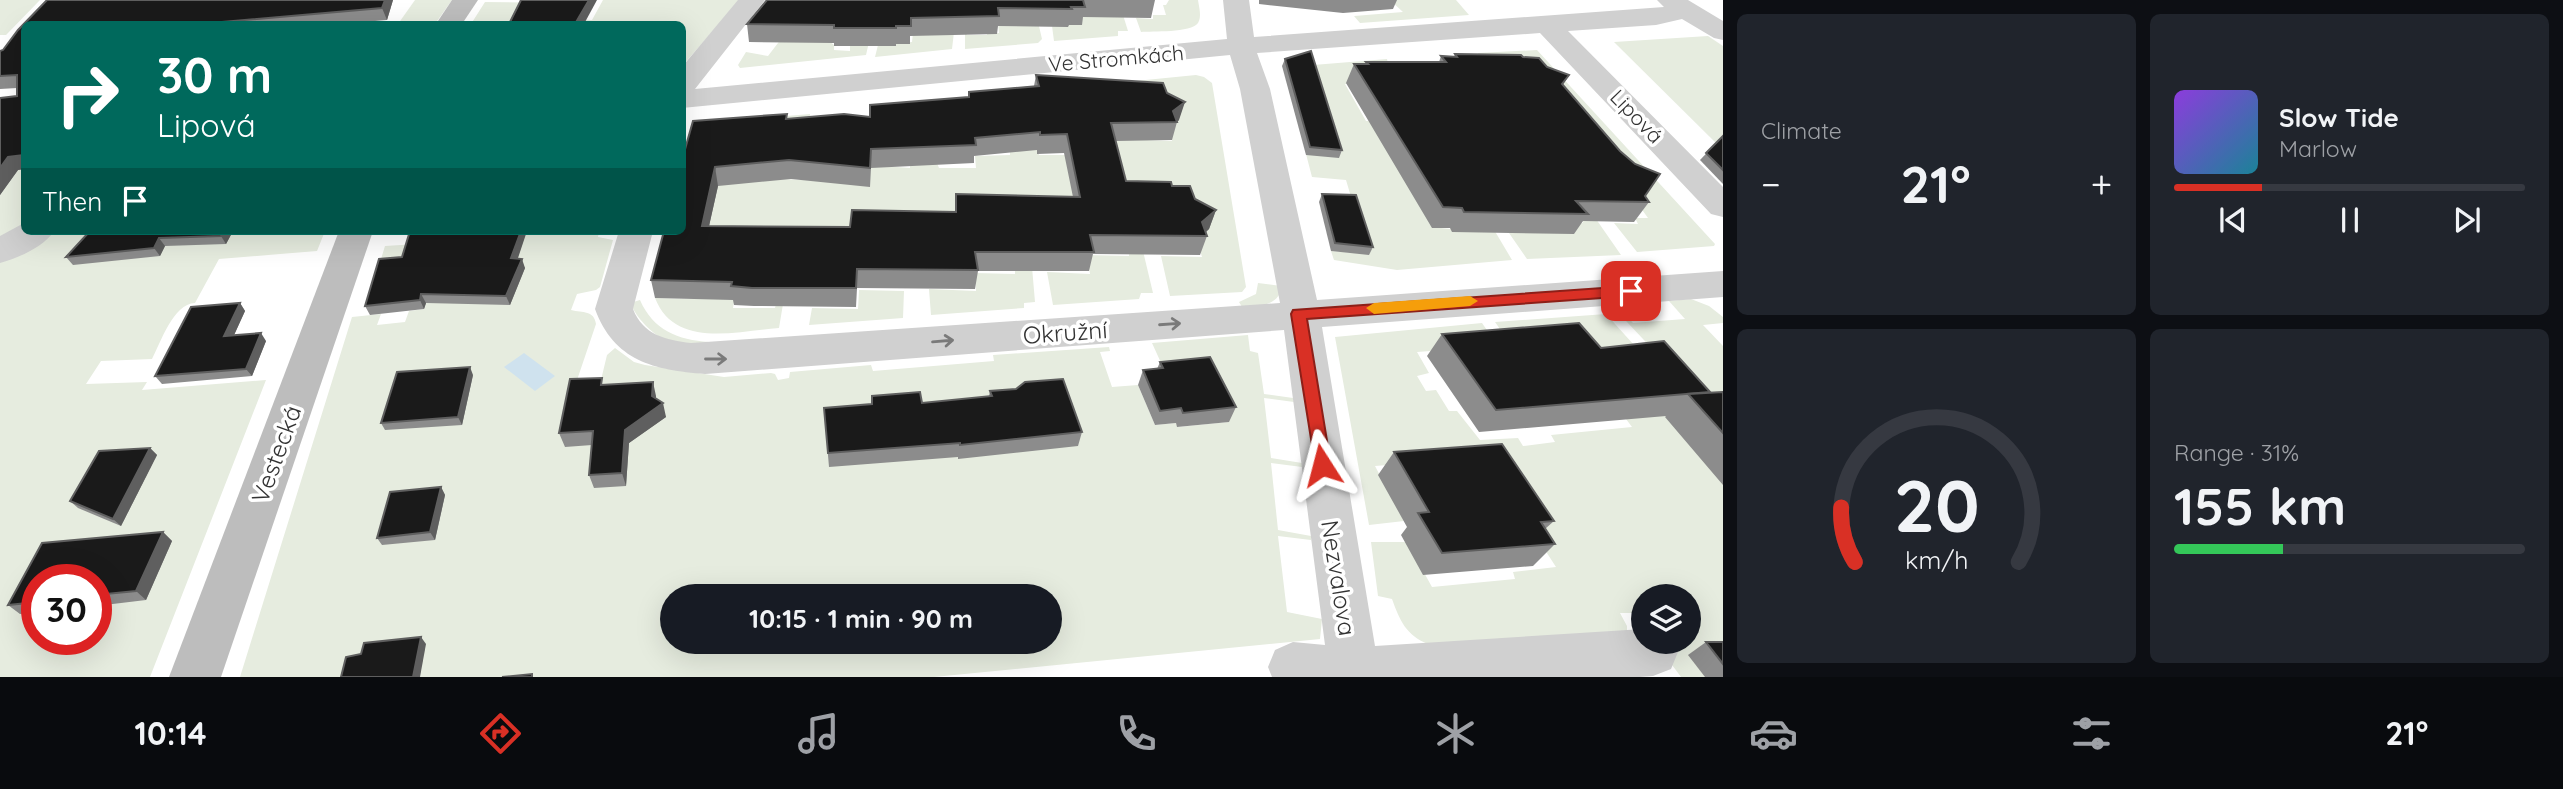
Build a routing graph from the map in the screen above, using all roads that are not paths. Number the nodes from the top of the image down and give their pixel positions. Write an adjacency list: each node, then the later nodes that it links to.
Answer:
1 (465, 0): 5 (street)
2 (752, 0): 9 (street)
3 (1236, 0): 8 (street)
4 (1678, 5): 6 (street, Ve Stromkách); 7 (street)
5 (451, 21)
6 (1549, 27): 8 (street, Ve Stromkách); 11 (street, Lipová)
7 (1723, 32)
8 (1241, 46): 10 (street, Ve Stromkách); 17 (street)
9 (686, 81)
10 (686, 99)
11 (1723, 206)
12 (30, 235): 15 (street)
13 (355, 235): 21 (street, Vestecká)
14 (635, 235): 17 (street, Okružní, one-way to 17)
15 (0, 251)
16 (1718, 289): 17 (street)
17 (1299, 314): 20 (street, Nezvalova)
18 (1631, 654): 20 (street)
19 (1293, 667): 20 (street)
20 (1354, 674)
21 (195, 677)

